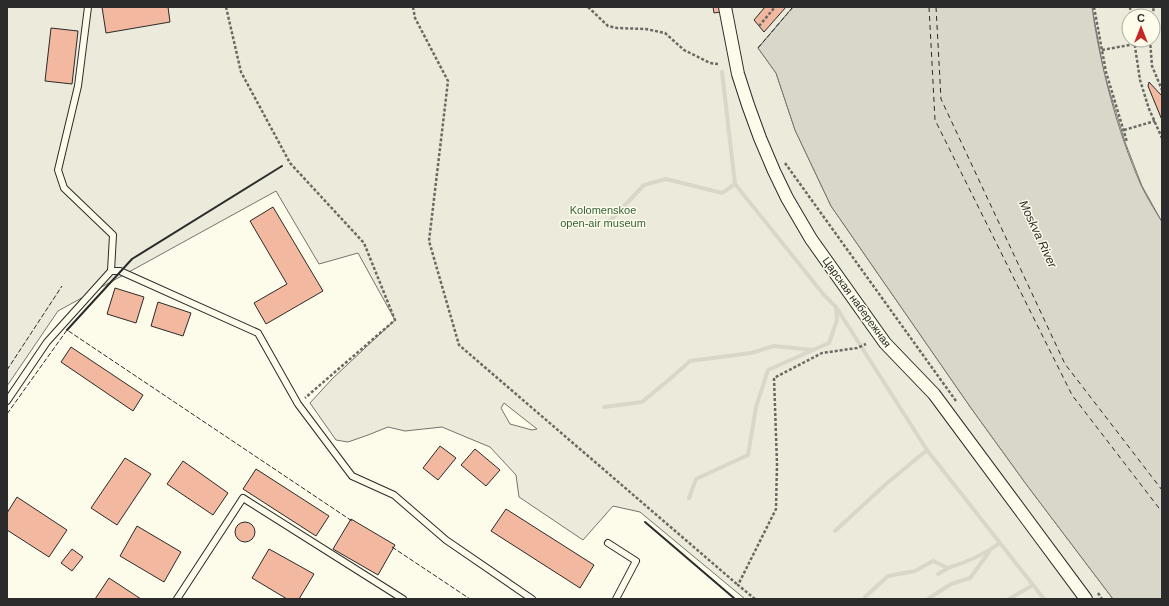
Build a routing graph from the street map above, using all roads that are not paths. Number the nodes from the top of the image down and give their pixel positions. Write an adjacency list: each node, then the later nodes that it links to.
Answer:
1 (88, 7): 3 (lane)
2 (725, 7): 10 (street, Царская набережная)
3 (111, 271): 4 (lane); 8 (lane)
4 (7, 401)
5 (608, 543): 9 (lane)
6 (177, 599): 7 (lane)
7 (403, 599)
8 (532, 599)
9 (616, 599)
10 (1086, 599)

